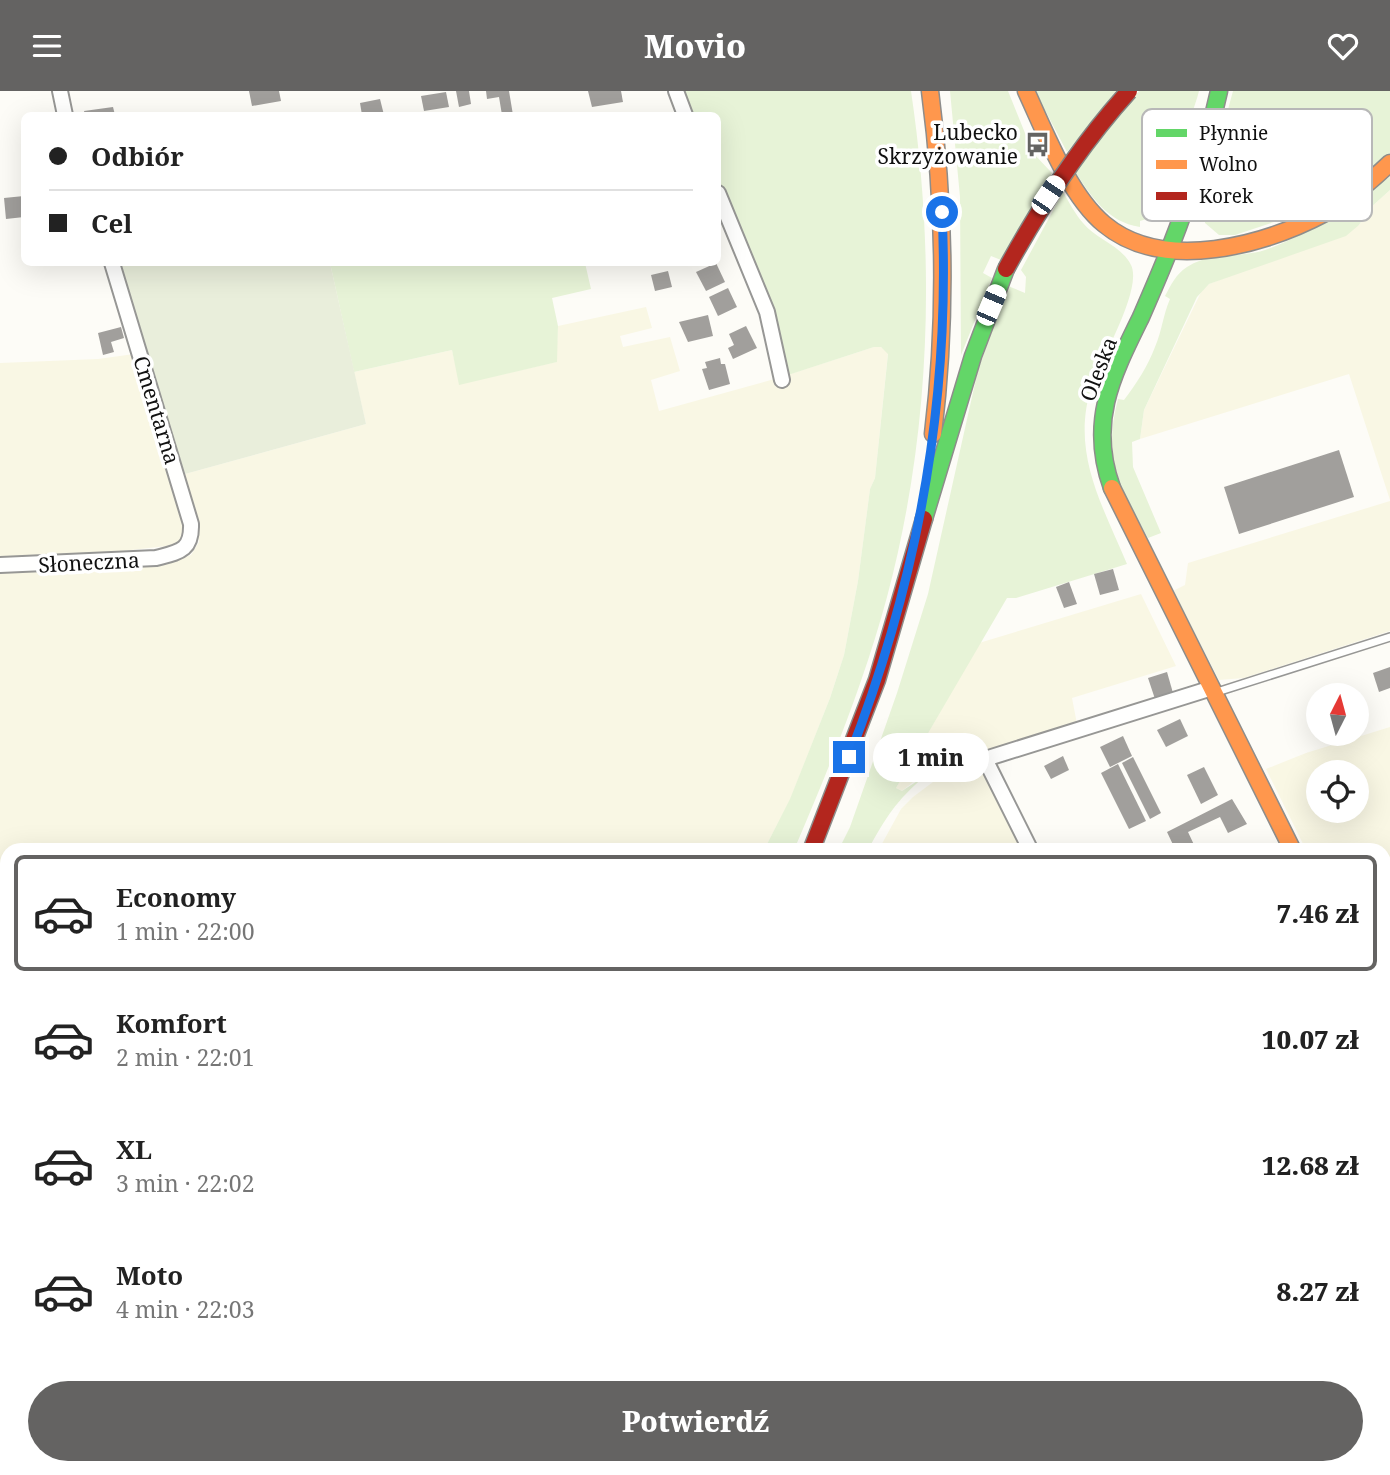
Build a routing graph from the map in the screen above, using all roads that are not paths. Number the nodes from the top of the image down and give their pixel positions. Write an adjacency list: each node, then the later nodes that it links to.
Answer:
1 (60, 91): 8 (street)
2 (676, 91): 9 (street)
3 (930, 91): 18 (main road)
4 (1026, 91): 15 (main road)
5 (1129, 91): 18 (main road, bridge)
6 (1219, 91): 7 (main road, Oleska)
7 (1214, 109)
8 (64, 112)
9 (684, 112)
10 (1390, 163): 11 (main road)
11 (1372, 180)
12 (721, 200): 17 (street)
13 (1180, 221): 15 (main road, Oleska)
14 (1305, 221): 15 (main road)
15 (1170, 249): 22 (main road, Oleska)
16 (113, 266): 19 (street, Cmentarna)
17 (782, 380)
18 (915, 546): 23 (main road)
19 (177, 552): 20 (street, Słoneczna)
20 (0, 565)
21 (1390, 637): 22 (lane)
22 (1213, 690): 24 (street); 25 (main road, Oleska)
23 (814, 843)
24 (1027, 843)
25 (1289, 843)

